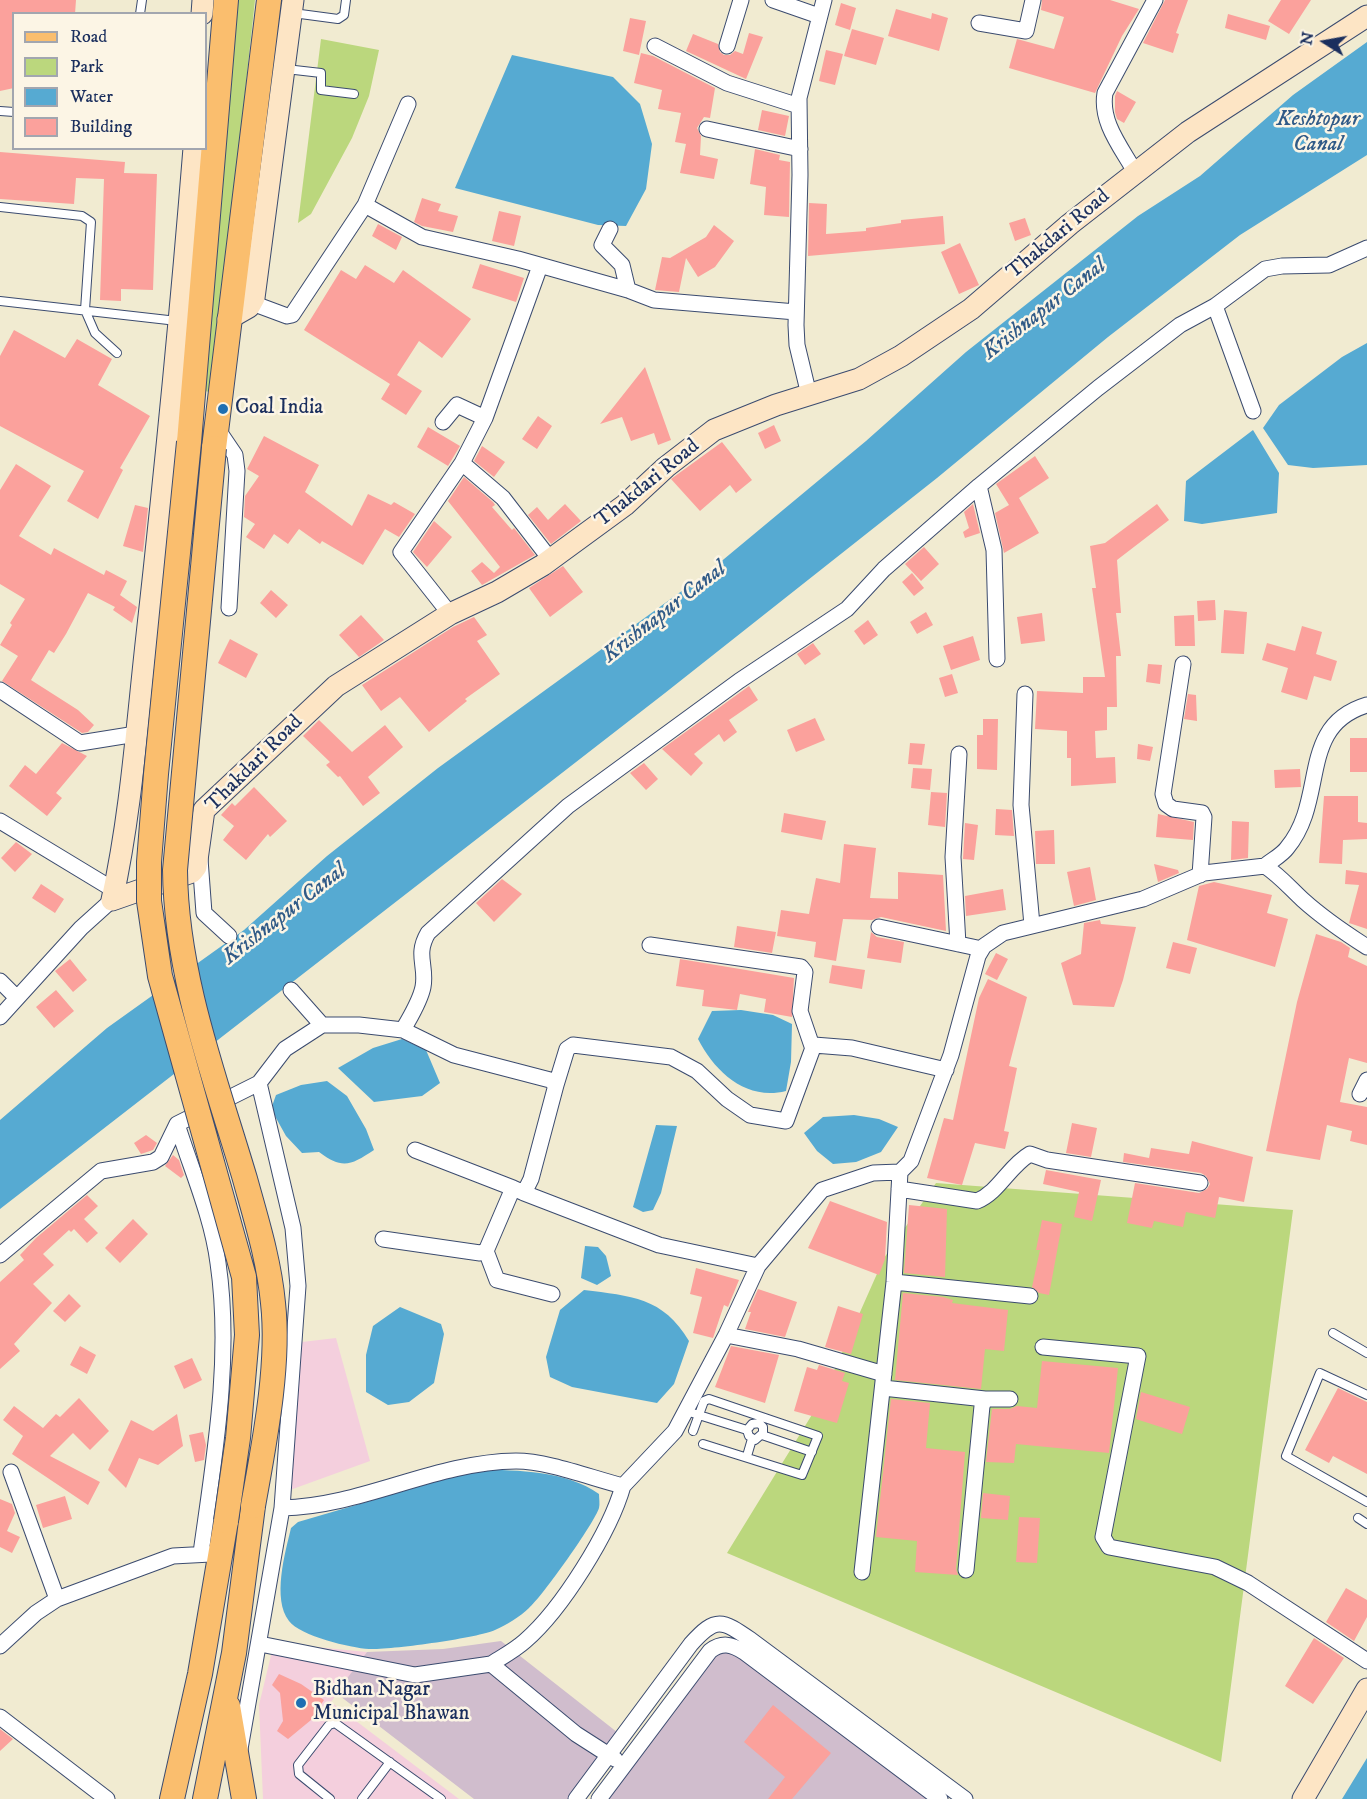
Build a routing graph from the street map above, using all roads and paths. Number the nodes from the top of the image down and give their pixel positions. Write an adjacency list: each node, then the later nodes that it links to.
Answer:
1 (226, 0): 19 (main road)
2 (269, 0): 35 (main road)
3 (346, 0): 9 (lane)
4 (741, 0): 14 (street)
5 (773, 0): 10 (street)
6 (824, 0): 10 (street)
7 (1033, 0): 12 (street)
8 (1155, 0): 23 (street)
9 (292, 6): 15 (street)
10 (819, 16): 18 (street)
11 (1367, 16): 23 (street, Thakdari Road)
12 (979, 23)
13 (655, 46): 18 (street)
14 (728, 46)
15 (285, 69): 16 (lane); 30 (street)
16 (354, 94)
17 (408, 104): 24 (street)
18 (799, 106): 21 (street)
19 (210, 127): 113 (main road, bridge)
20 (707, 129): 21 (street)
21 (800, 149): 34 (street)
22 (194, 150): 36 (street)
23 (1135, 172): 38 (street, Thakdari Road)
24 (365, 205): 28 (street); 30 (street)
25 (0, 207): 33 (lane)
26 (610, 229): 29 (street)
27 (1367, 248): 32 (street)
28 (540, 266): 29 (street); 40 (street)
29 (628, 290): 34 (street)
30 (252, 303): 35 (street)
31 (1, 304): 33 (lane)
32 (1215, 306): 39 (street); 44 (street)
33 (85, 310): 36 (lane); 37 (lane)
34 (796, 312): 38 (street)
35 (228, 319): 42 (main road)
36 (180, 322): 53 (street)
37 (117, 353)
38 (809, 395): 45 (street, Thakdari Road)
39 (1253, 411)
40 (485, 418): 41 (street); 43 (street)
41 (443, 422)
42 (215, 437): 46 (street); 122 (main road, bridge)
43 (462, 463): 45 (street); 47 (street)
44 (979, 486): 48 (street); 72 (street)
45 (550, 559): 47 (street, Thakdari Road)
46 (229, 608)
47 (450, 614): 56 (street, Thakdari Road)
48 (997, 659)
49 (1184, 664): 58 (street)
50 (0, 690): 53 (street)
51 (1025, 694): 60 (street)
52 (1367, 705): 57 (street)
53 (136, 735): 59 (street)
54 (959, 754): 63 (street)
55 (0, 821): 59 (street)
56 (199, 838): 59 (street, Thakdari Road); 62 (street)
57 (1265, 866): 58 (street); 65 (street)
58 (1200, 875): 60 (street)
59 (113, 895): 69 (street, Thakdari Road)
60 (1032, 925): 66 (street)
61 (879, 927): 63 (street)
62 (230, 936)
63 (958, 944): 66 (street)
64 (650, 945): 73 (street)
65 (1367, 947)
66 (982, 949): 74 (street)
67 (0, 981): 69 (street)
68 (291, 990): 71 (street)
69 (17, 998): 70 (street, Thakdari Road)
70 (0, 1017)
71 (322, 1024): 72 (street); 75 (street)
72 (403, 1030): 76 (street)
73 (813, 1049): 74 (street); 76 (street)
74 (946, 1070): 79 (street)
75 (259, 1083): 77 (street); 110 (street)
76 (556, 1085): 82 (street)
77 (177, 1124): 85 (street); 113 (street)
78 (415, 1150): 82 (street)
79 (900, 1172): 81 (street); 86 (street)
80 (1200, 1183): 81 (street)
81 (899, 1189): 87 (street)
82 (518, 1190): 84 (street); 86 (street)
83 (383, 1239): 84 (street)
84 (486, 1251): 88 (street)
85 (0, 1255)
86 (758, 1266): 91 (street)
87 (894, 1282): 89 (street); 94 (street)
88 (552, 1294)
89 (1030, 1296)
90 (1333, 1333): 93 (lane)
91 (726, 1335): 94 (street); 98 (street)
92 (1043, 1347): 119 (street)
93 (1367, 1353)
94 (883, 1381): 97 (street); 115 (street)
95 (1367, 1395): 109 (lane)
96 (1010, 1399): 97 (street)
97 (985, 1400): 114 (street)
98 (693, 1413): 99 (lane); 100 (lane); 101 (lane); 108 (street)
99 (760, 1420): 100 (lane); 102 (lane); 105 (lane)
100 (747, 1430): 103 (lane)
101 (693, 1431)
102 (762, 1435): 103 (lane); 105 (lane)
103 (752, 1439): 106 (lane)
104 (703, 1444): 106 (lane)
105 (812, 1452): 106 (lane)
106 (747, 1456)
107 (10, 1473): 116 (street)
108 (623, 1486): 110 (street); 120 (street)
109 (1367, 1502)
110 (282, 1509): 117 (street)
111 (1358, 1518): 112 (lane)
112 (1367, 1524)
113 (211, 1554): 116 (street); 129 (main road)
114 (966, 1570)
115 (862, 1572)
116 (57, 1599): 118 (street)
117 (260, 1644): 120 (street); 126 (street)
118 (0, 1646)
119 (1367, 1661)
120 (491, 1664): 124 (street)
121 (1367, 1689): 139 (street)
122 (226, 1692): 126 (main road); 130 (main road)
123 (0, 1717): 128 (street)
124 (609, 1755): 127 (street); 135 (street); 138 (street)
125 (390, 1762): 132 (lane); 133 (lane); 134 (lane)
126 (238, 1763): 131 (main road)
127 (624, 1766): 136 (street); 137 (street)
128 (107, 1799)
129 (172, 1799)
130 (205, 1799)
131 (244, 1799)
132 (330, 1799)
133 (362, 1799)
134 (441, 1799)
135 (576, 1799)
136 (599, 1799)
137 (940, 1799)
138 (965, 1799)
139 (1303, 1799)

